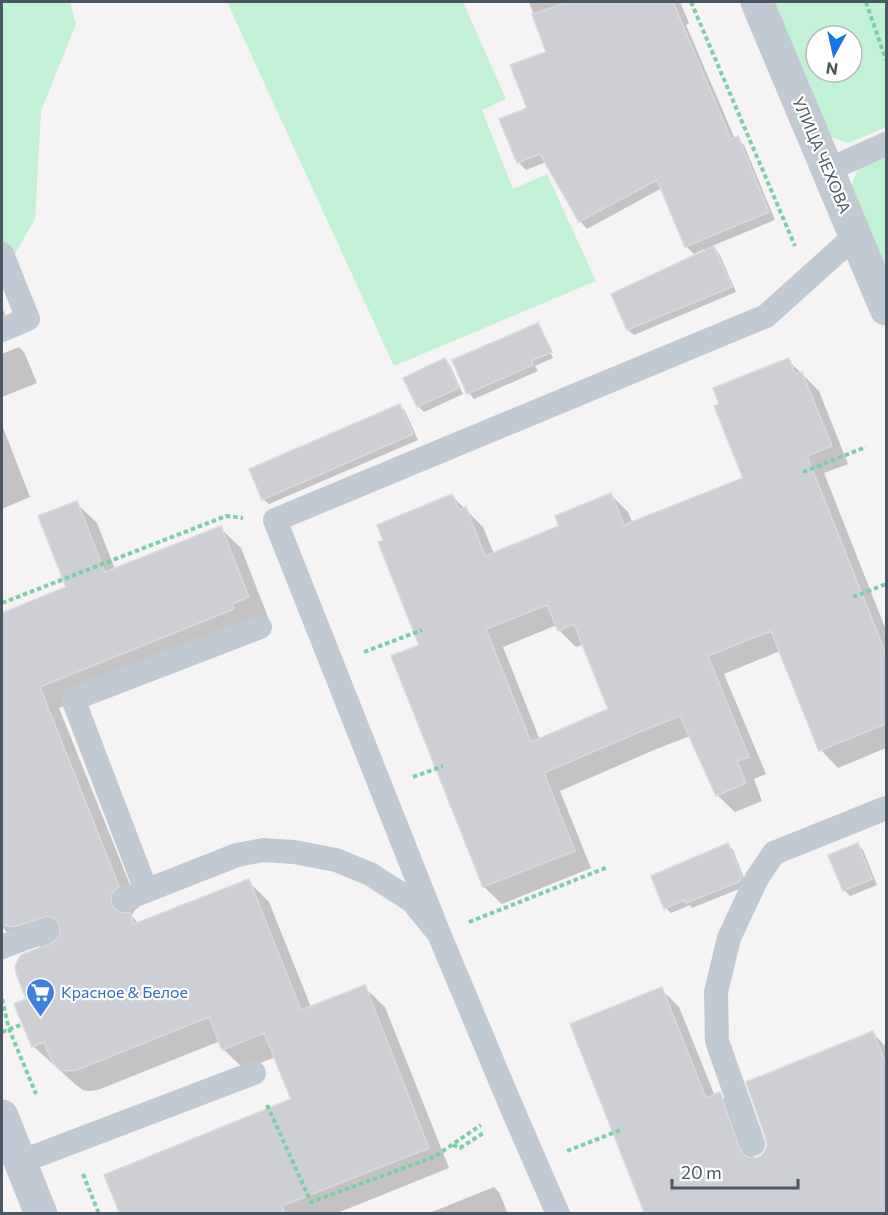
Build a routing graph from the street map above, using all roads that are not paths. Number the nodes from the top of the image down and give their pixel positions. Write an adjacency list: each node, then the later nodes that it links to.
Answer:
1 (757, 2): 3 (street, УЛИЦА ЧЕХОВА)
2 (886, 144): 3 (lane)
3 (828, 170): 4 (street, УЛИЦА ЧЕХОВА)
4 (856, 235): 6 (street, УЛИЦА ЧЕХОВА); 11 (lane)
5 (2, 254): 7 (lane)
6 (886, 309)
7 (2, 330)
8 (260, 627): 11 (lane)
9 (886, 808): 15 (lane)
10 (46, 930): 12 (lane)
11 (439, 934): 18 (lane)
12 (2, 947)
13 (254, 1073): 16 (lane)
14 (2, 1116): 16 (street)
15 (753, 1143)
16 (20, 1162): 17 (street)
17 (41, 1214)
18 (558, 1214)

